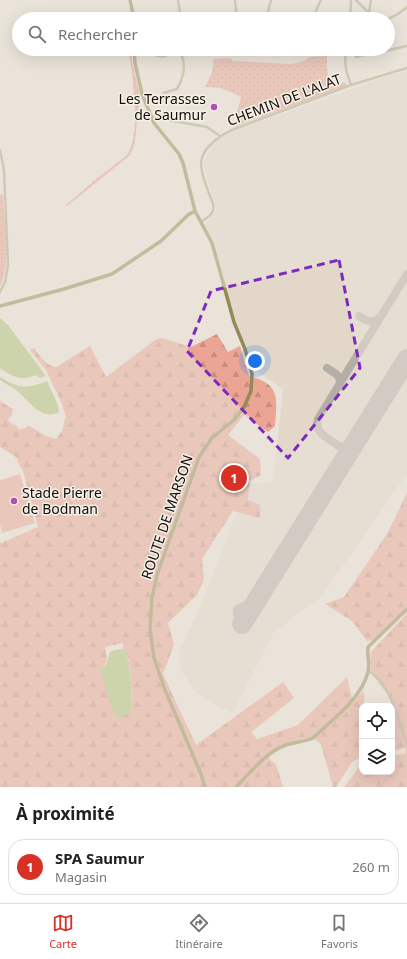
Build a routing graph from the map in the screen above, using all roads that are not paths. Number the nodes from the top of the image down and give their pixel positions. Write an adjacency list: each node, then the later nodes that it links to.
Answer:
1 (130, 0): 10 (street)
2 (178, 0): 11 (street)
3 (235, 0): 12 (street)
4 (271, 0): 13 (street)
5 (321, 0): 14 (street)
6 (351, 0): 15 (street)
7 (356, 0): 16 (street)
8 (372, 0): 16 (street)
9 (407, 7): 17 (street)
10 (133, 12)
11 (180, 12)
12 (236, 12)
13 (268, 12)
14 (315, 12)
15 (350, 12)
16 (368, 12)
17 (395, 16)
18 (407, 46): 19 (street)
19 (395, 49)
20 (134, 56): 28 (street, ROUTE DE MARSON)
21 (181, 56): 27 (street)
22 (345, 56): 26 (street)
23 (360, 56): 24 (street)
24 (356, 57)
25 (407, 68): 26 (street, CHEMIN DE L'ALAT)
26 (351, 85): 29 (street, CHEMIN DE L'ALAT)
27 (164, 93)
28 (150, 117): 29 (street); 31 (street, ROUTE DE MARSON)
29 (220, 136): 32 (street, CHEMIN DE L'ALAT)
30 (0, 150): 33 (street)
31 (195, 211): 32 (street, ROUTE DE MARSON); 34 (street)
32 (200, 222): 38 (street, ROUTE DE MARSON)
33 (0, 292)
34 (0, 306)
35 (407, 609): 36 (street)
36 (368, 671): 37 (street); 39 (street)
37 (407, 745)
38 (205, 787)
39 (236, 787)

